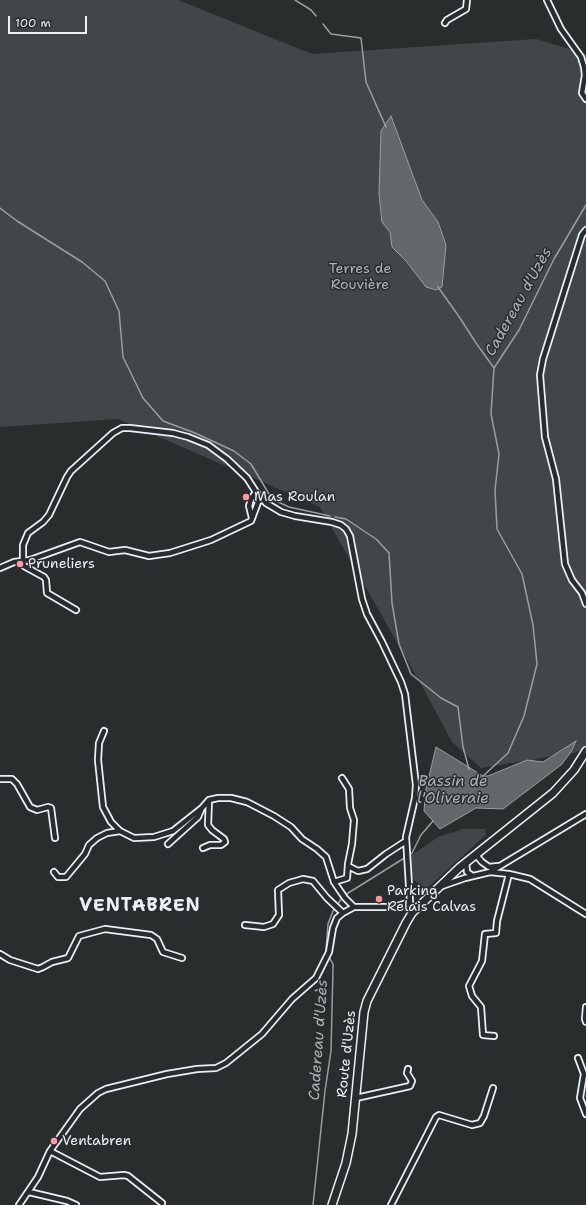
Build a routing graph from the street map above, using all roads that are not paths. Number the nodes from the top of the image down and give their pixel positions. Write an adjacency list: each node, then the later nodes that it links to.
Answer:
1 (467, 0): 3 (street)
2 (547, 0): 4 (street)
3 (445, 23)
4 (586, 99)
5 (586, 230): 11 (street)
6 (256, 492): 7 (street); 8 (street); 9 (street)
7 (260, 496): 8 (street); 22 (street)
8 (252, 518): 9 (street)
9 (23, 562): 10 (street); 12 (street)
10 (0, 568)
11 (586, 604)
12 (76, 610)
13 (104, 731): 20 (street)
14 (586, 751): 25 (main road, Route d'Uzès)
15 (0, 778): 21 (street)
16 (342, 778): 28 (street)
17 (209, 800): 18 (street); 24 (street); 35 (street)
18 (202, 808): 20 (street); 23 (street)
19 (586, 814): 29 (street)
20 (120, 831): 30 (street)
21 (55, 838)
22 (406, 841): 28 (street); 37 (street)
23 (168, 844)
24 (203, 848)
25 (476, 855): 26 (main road, Route d'Uzès); 27 (street)
26 (466, 862): 34 (street); 36 (main road, Route d'Uzès)
27 (482, 862): 29 (street); 32 (street)
28 (348, 866): 35 (street)
29 (500, 866): 31 (street)
30 (54, 872)
31 (490, 872): 32 (street); 33 (street)
32 (480, 874): 34 (street)
33 (509, 874): 41 (street); 47 (street)
34 (473, 876): 36 (street)
35 (334, 882): 38 (street)
36 (437, 888): 40 (main road, Route d'Uzès)
37 (410, 902): 38 (street); 40 (street)
38 (354, 907): 39 (street)
39 (343, 913): 42 (street); 53 (street)
40 (412, 913): 51 (main road, Route d'Uzès)
41 (586, 914)
42 (245, 925)
43 (0, 954): 44 (street)
44 (182, 958)
45 (586, 1007): 46 (street)
46 (586, 1022)
47 (494, 1036)
48 (578, 1058): 52 (street)
49 (408, 1069): 51 (street)
50 (493, 1088): 59 (street)
51 (356, 1098): 58 (main road, Route d'Uzès)
52 (586, 1114)
53 (50, 1151): 54 (street); 55 (street)
54 (29, 1192): 56 (street); 57 (street)
55 (162, 1203)
56 (19, 1205)
57 (76, 1205)
58 (332, 1205)
59 (391, 1205)

